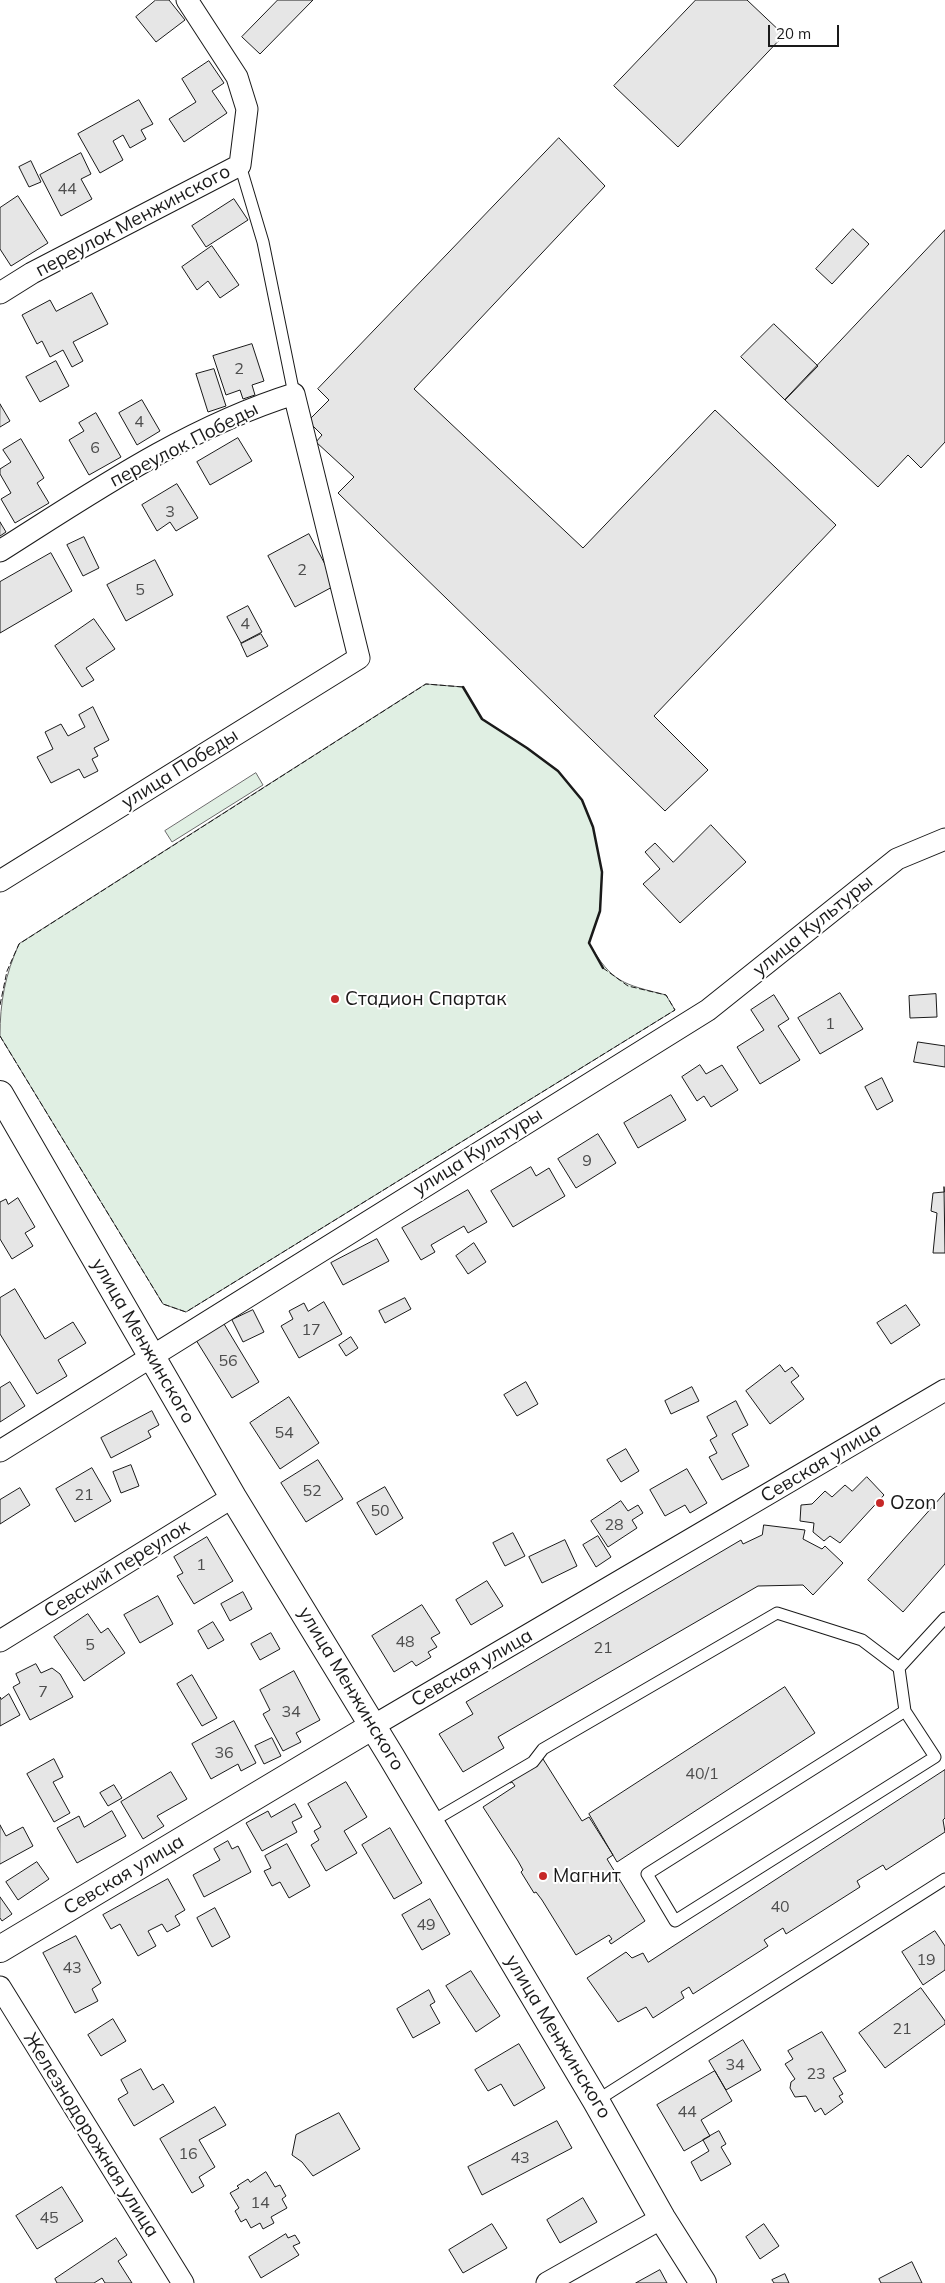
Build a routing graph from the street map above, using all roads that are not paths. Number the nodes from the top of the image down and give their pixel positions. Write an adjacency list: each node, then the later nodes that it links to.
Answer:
1 (187, 0): 2 (street, переулок Менжинского)
2 (240, 165): 3 (street, переулок Менжинского); 4 (lane)
3 (0, 293)
4 (294, 394): 5 (street, переулок Победы); 7 (street, улица Победы)
5 (0, 551)
6 (943, 843): 9 (street, улица Культуры)
7 (0, 881)
8 (0, 1094): 9 (street, улица Менжинского)
9 (152, 1356): 11 (street, улица Культуры); 12 (street, улица Менжинского)
10 (945, 1390): 17 (street, Севская улица)
11 (0, 1451)
12 (233, 1497): 14 (street, Севский переулок); 17 (street, улица Менжинского)
13 (945, 1618): 15 (lane)
14 (0, 1641)
15 (899, 1668): 16 (lane); 18 (lane)
16 (905, 1711): 16 (lane)
17 (374, 1726): 18 (street, улица Менжинского); 20 (street, Севская улица)
18 (431, 1822): 22 (street, улица Менжинского)
19 (945, 1879): 22 (lane)
20 (0, 1949)
21 (0, 1987): 24 (street, Железнодорожная улица)
22 (596, 2100): 23 (street, улица Менжинского)
23 (662, 2218): 25 (street); 26 (street, улица Менжинского)
24 (183, 2283)
25 (547, 2283)
26 (703, 2283)

